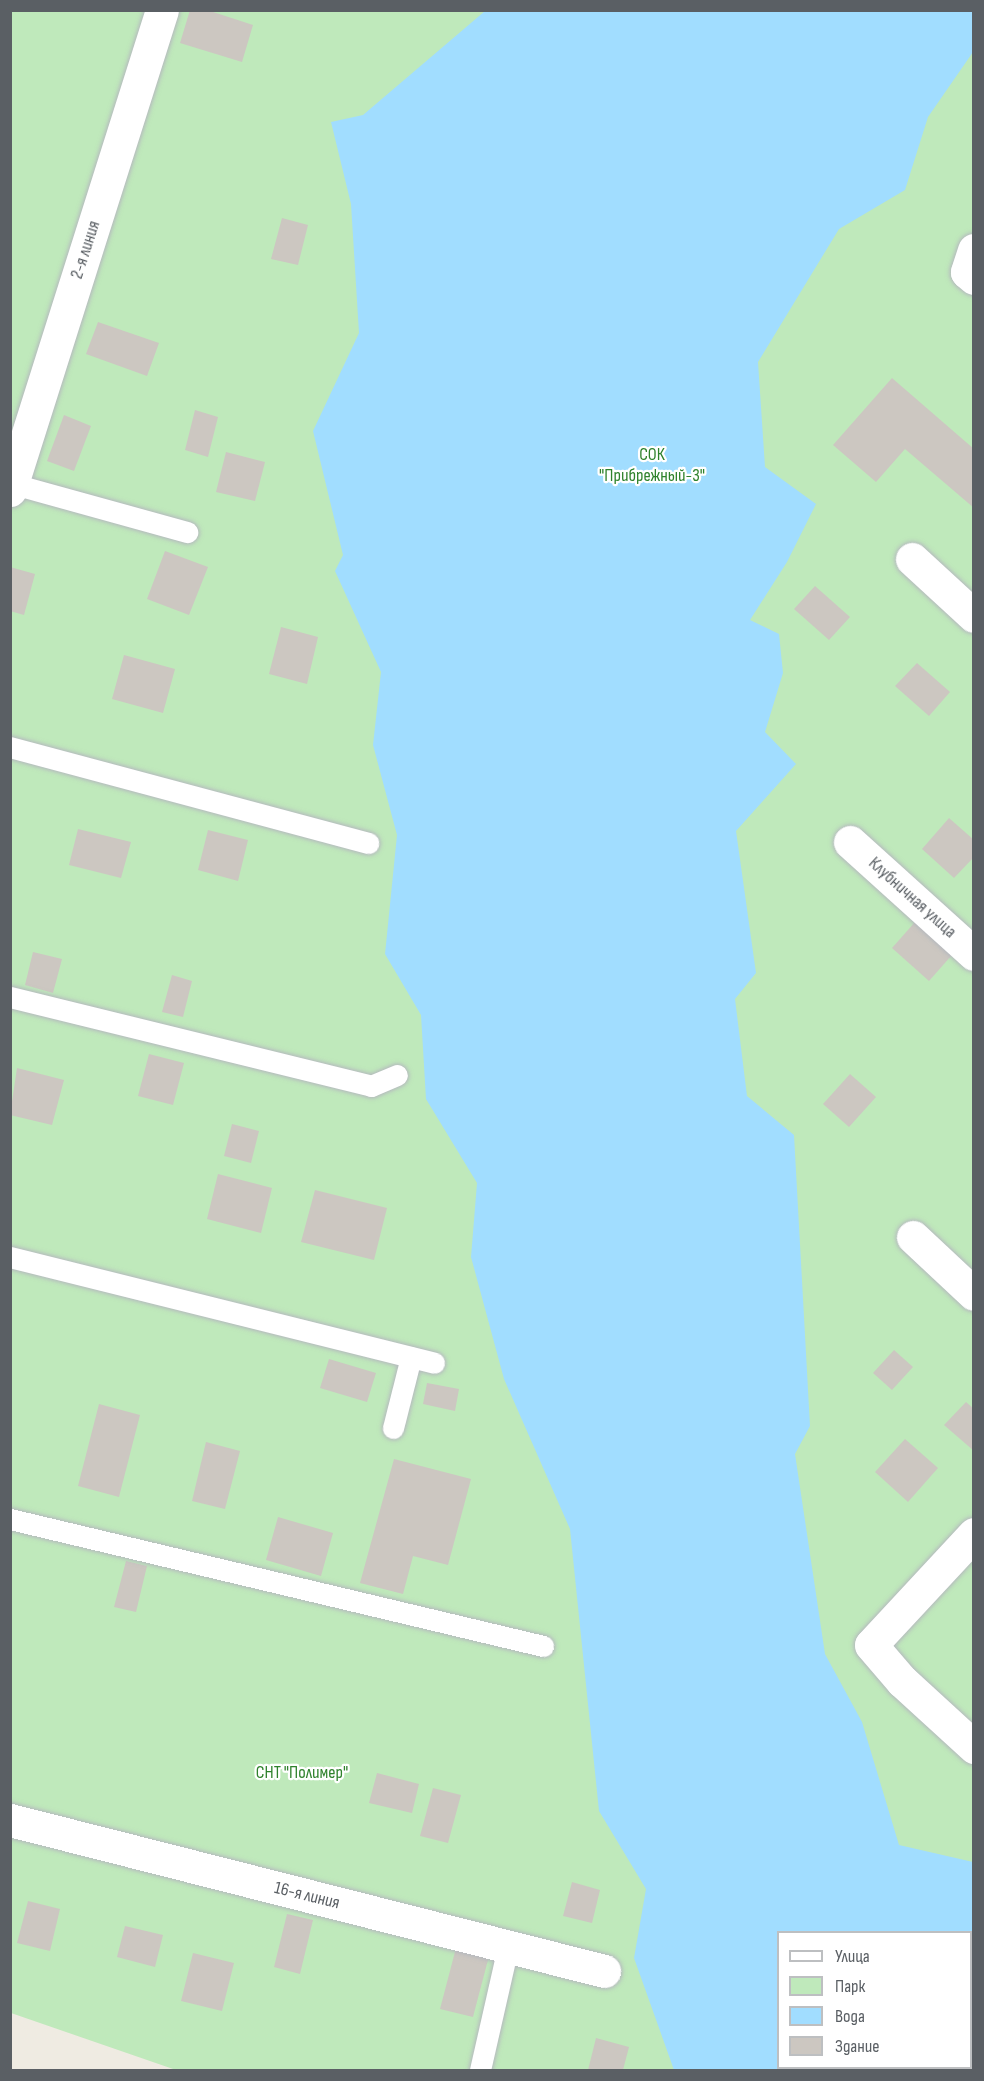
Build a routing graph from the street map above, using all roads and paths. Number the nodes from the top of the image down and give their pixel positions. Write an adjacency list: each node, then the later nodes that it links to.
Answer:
1 (162, 10): 2 (street, 2-я линия)
2 (11, 485): 3 (lane)
3 (187, 532)
4 (912, 559): 5 (street)
5 (974, 616)
6 (10, 747): 8 (lane)
7 (850, 842): 9 (street, Клубничная улица)
8 (368, 843)
9 (974, 954)
10 (10, 997): 11 (lane)
11 (398, 1076)
12 (913, 1237): 14 (street)
13 (10, 1257): 15 (lane)
14 (974, 1294)
15 (411, 1357): 16 (lane); 17 (lane)
16 (434, 1363)
17 (393, 1428)
18 (10, 1519): 20 (lane)
19 (974, 1534): 21 (street)
20 (543, 1646)
21 (974, 1747)
22 (10, 1820): 23 (street, 16-я линия)
23 (508, 1947): 24 (street, 16-я линия); 25 (lane)
24 (604, 1971)
25 (480, 2070)

